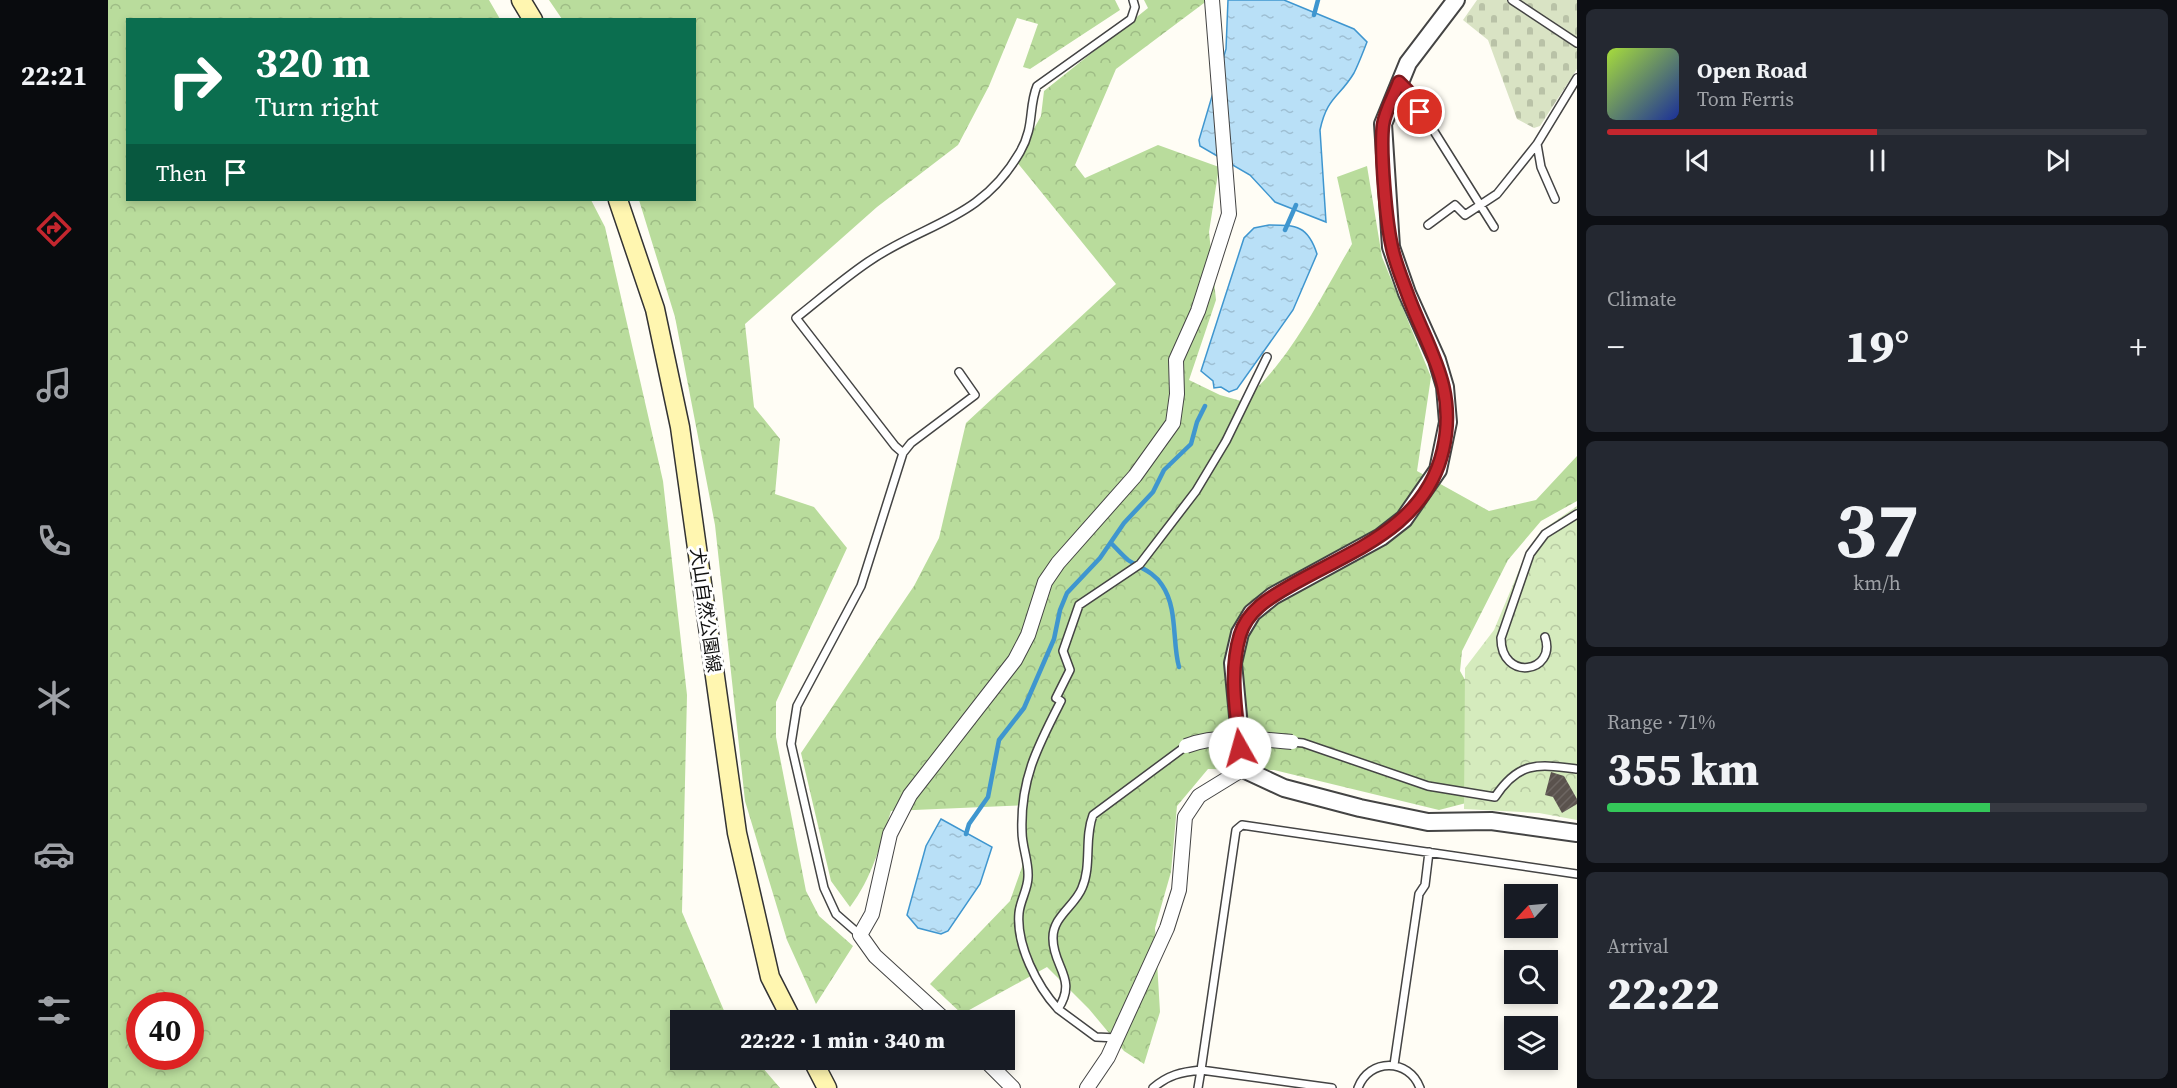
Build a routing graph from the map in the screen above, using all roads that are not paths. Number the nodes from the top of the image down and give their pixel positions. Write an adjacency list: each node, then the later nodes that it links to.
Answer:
1 (521, 0): 6 (main road)
2 (1133, 0): 18 (lane)
3 (1212, 0): 28 (street)
4 (1456, 0): 9 (street)
5 (1512, 0): 7 (lane)
6 (532, 18)
7 (1577, 43)
8 (1577, 78): 10 (lane)
9 (1399, 82): 13 (lane); 24 (street)
10 (1536, 144): 11 (lane); 13 (lane)
11 (1555, 199)
12 (618, 201): 30 (main road, 犬山自然公園線)
13 (1480, 206): 14 (lane); 15 (lane)
14 (1428, 225)
15 (1494, 227)
16 (1267, 357): 29 (lane)
17 (959, 372): 18 (lane)
18 (903, 453): 28 (lane)
19 (1577, 514): 20 (lane)
20 (1545, 637)
21 (1292, 742): 22 (street, bridge); 23 (lane)
22 (1186, 746): 29 (lane)
23 (1577, 768)
24 (1243, 769): 25 (street); 32 (street)
25 (1577, 833)
26 (1429, 852): 27 (lane); 33 (lane); 36 (lane)
27 (1577, 874)
28 (860, 935): 31 (street)
29 (1058, 1009): 32 (lane)
30 (787, 1010)
31 (934, 1010)
32 (1117, 1038): 39 (street)
33 (1394, 1065): 43 (lane); 44 (lane)
34 (818, 1070): 37 (main road)
35 (995, 1070): 38 (street)
36 (1201, 1070): 40 (lane); 41 (lane); 42 (lane)
37 (827, 1088)
38 (1013, 1088)
39 (1087, 1088)
40 (1153, 1088)
41 (1198, 1088)
42 (1332, 1088)
43 (1358, 1088)
44 (1420, 1088)

